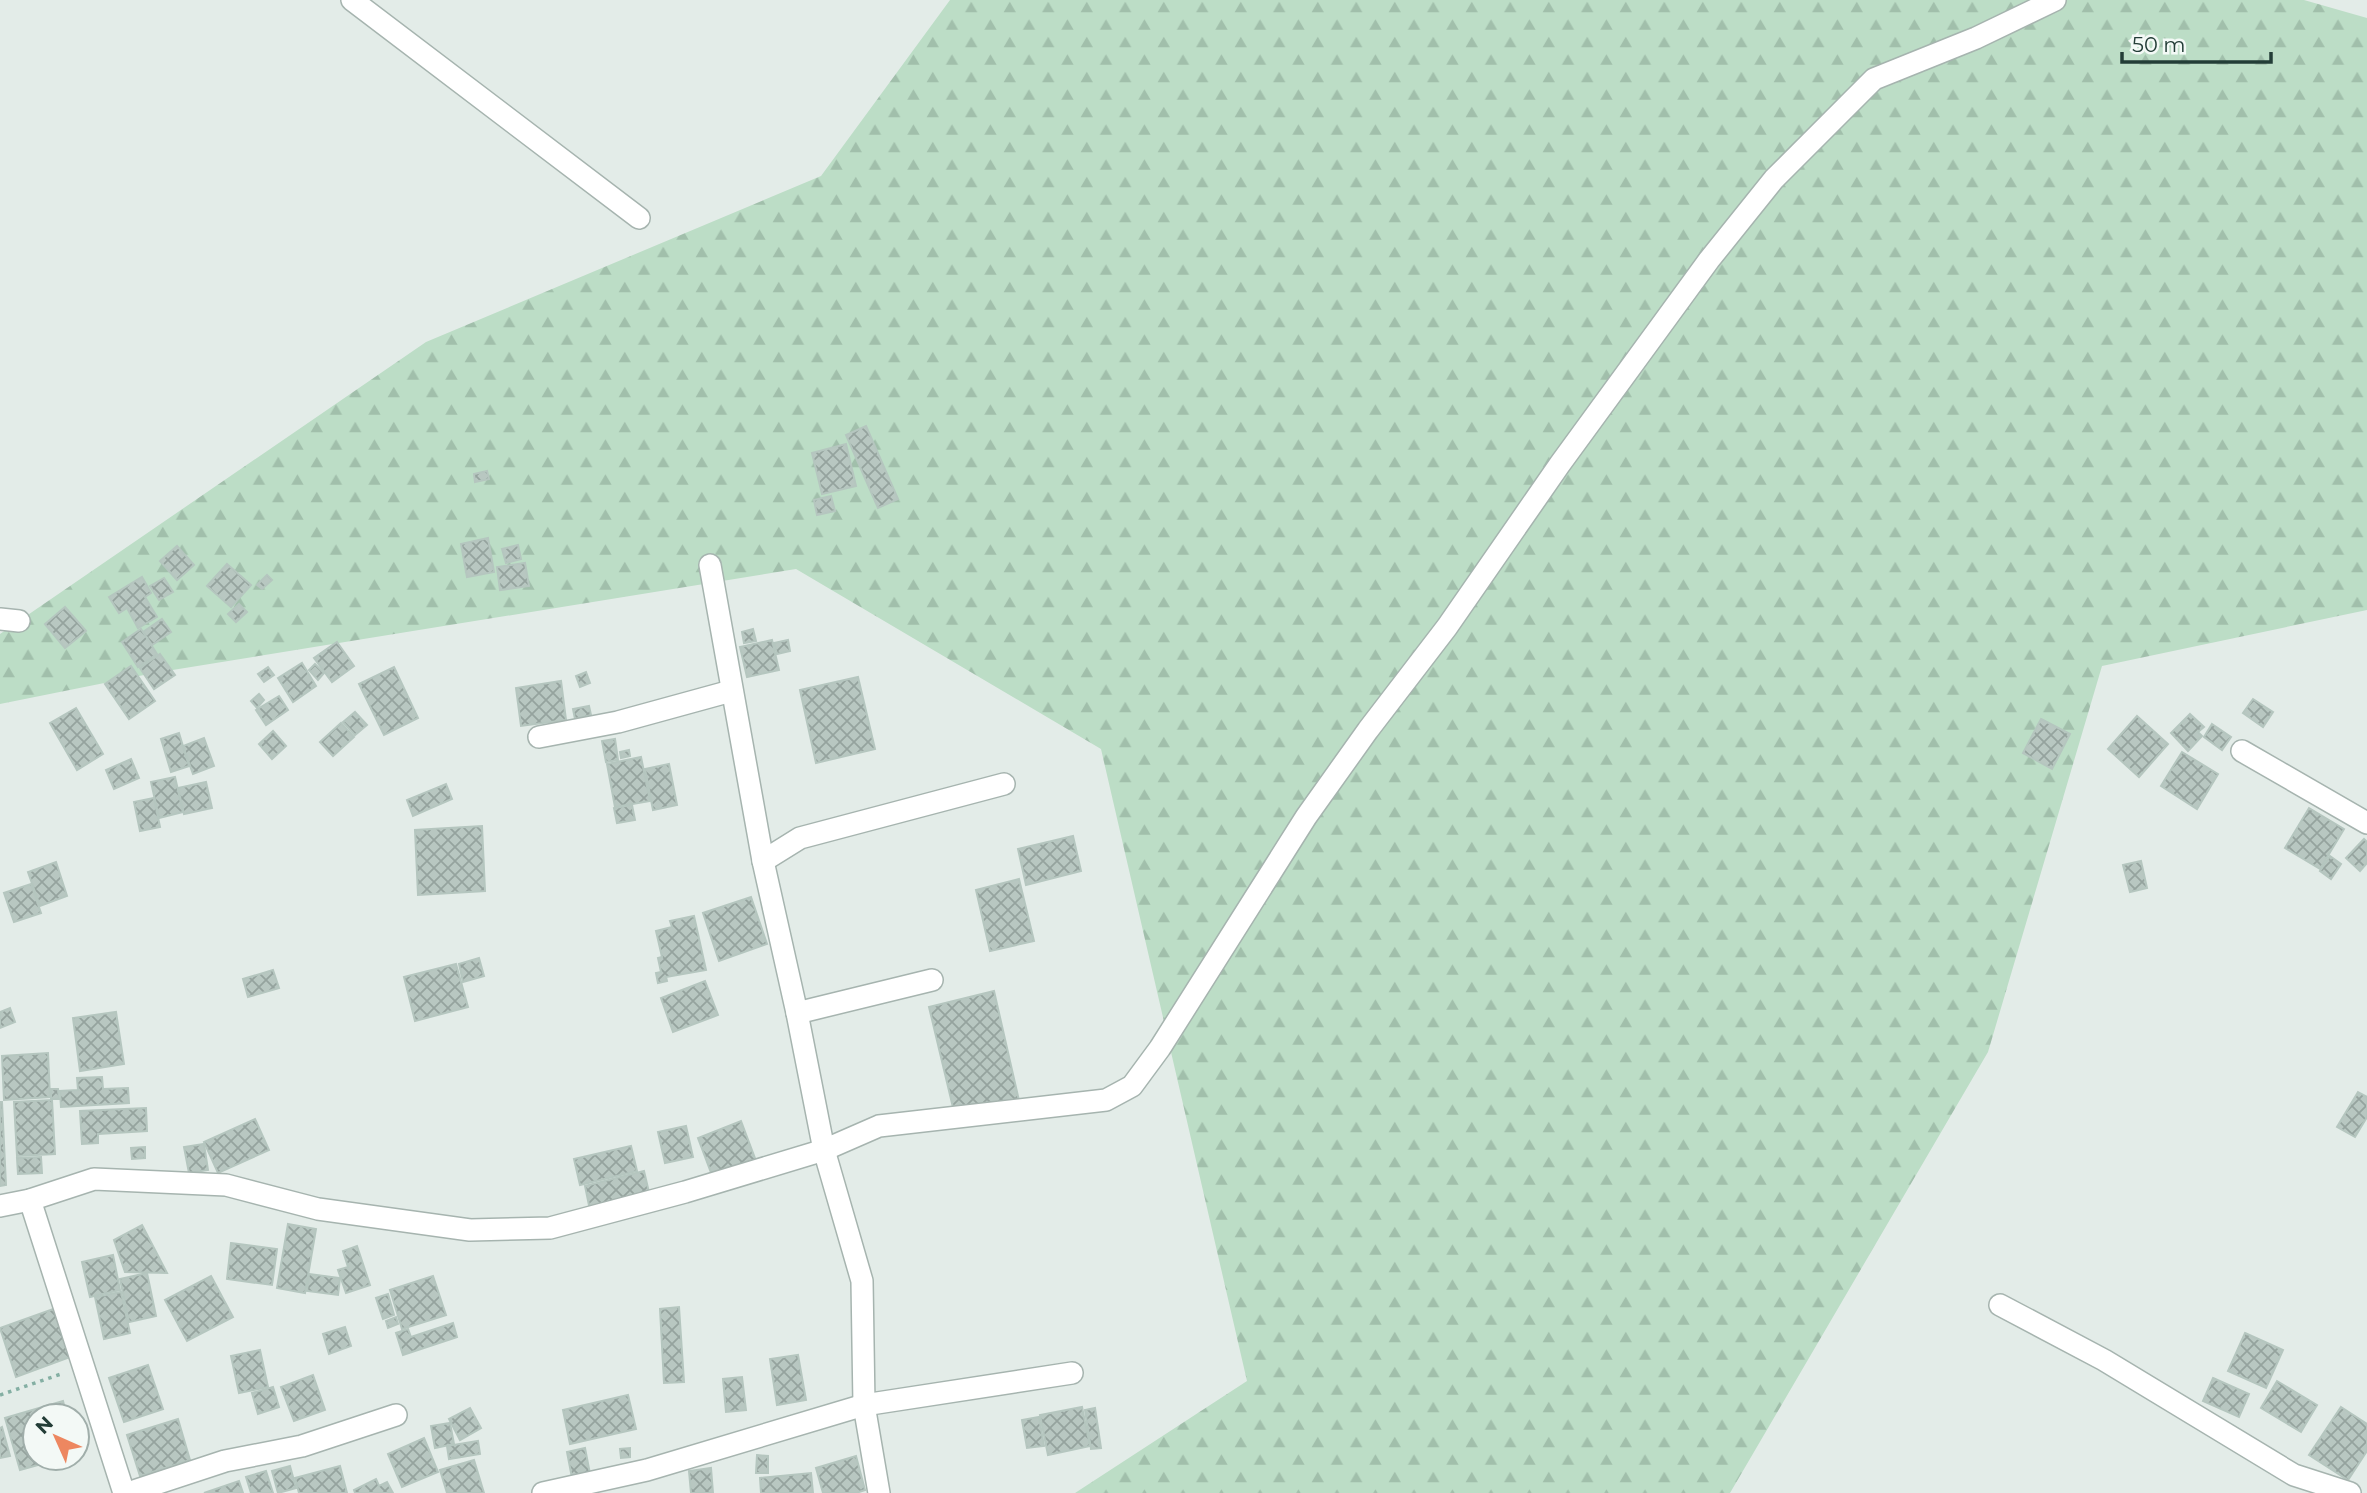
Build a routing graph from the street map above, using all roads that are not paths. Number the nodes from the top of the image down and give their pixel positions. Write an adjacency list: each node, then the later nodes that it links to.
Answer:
1 (352, 0): 3 (street)
2 (2055, 0): 13 (street)
3 (639, 218)
4 (710, 565): 5 (street)
5 (731, 691): 6 (street); 10 (street)
6 (539, 737)
7 (2242, 751): 9 (street)
8 (1004, 784): 10 (street)
9 (2367, 823)
10 (763, 861): 12 (street)
11 (932, 980): 12 (street)
12 (797, 1013): 13 (street)
13 (824, 1150): 14 (street); 18 (street)
14 (30, 1200): 15 (street); 20 (street)
15 (0, 1206)
16 (2000, 1305): 23 (street)
17 (1072, 1373): 18 (street)
18 (864, 1405): 21 (street); 22 (street)
19 (396, 1415): 20 (street)
20 (126, 1493)
21 (543, 1493)
22 (879, 1493)
23 (2350, 1493)

